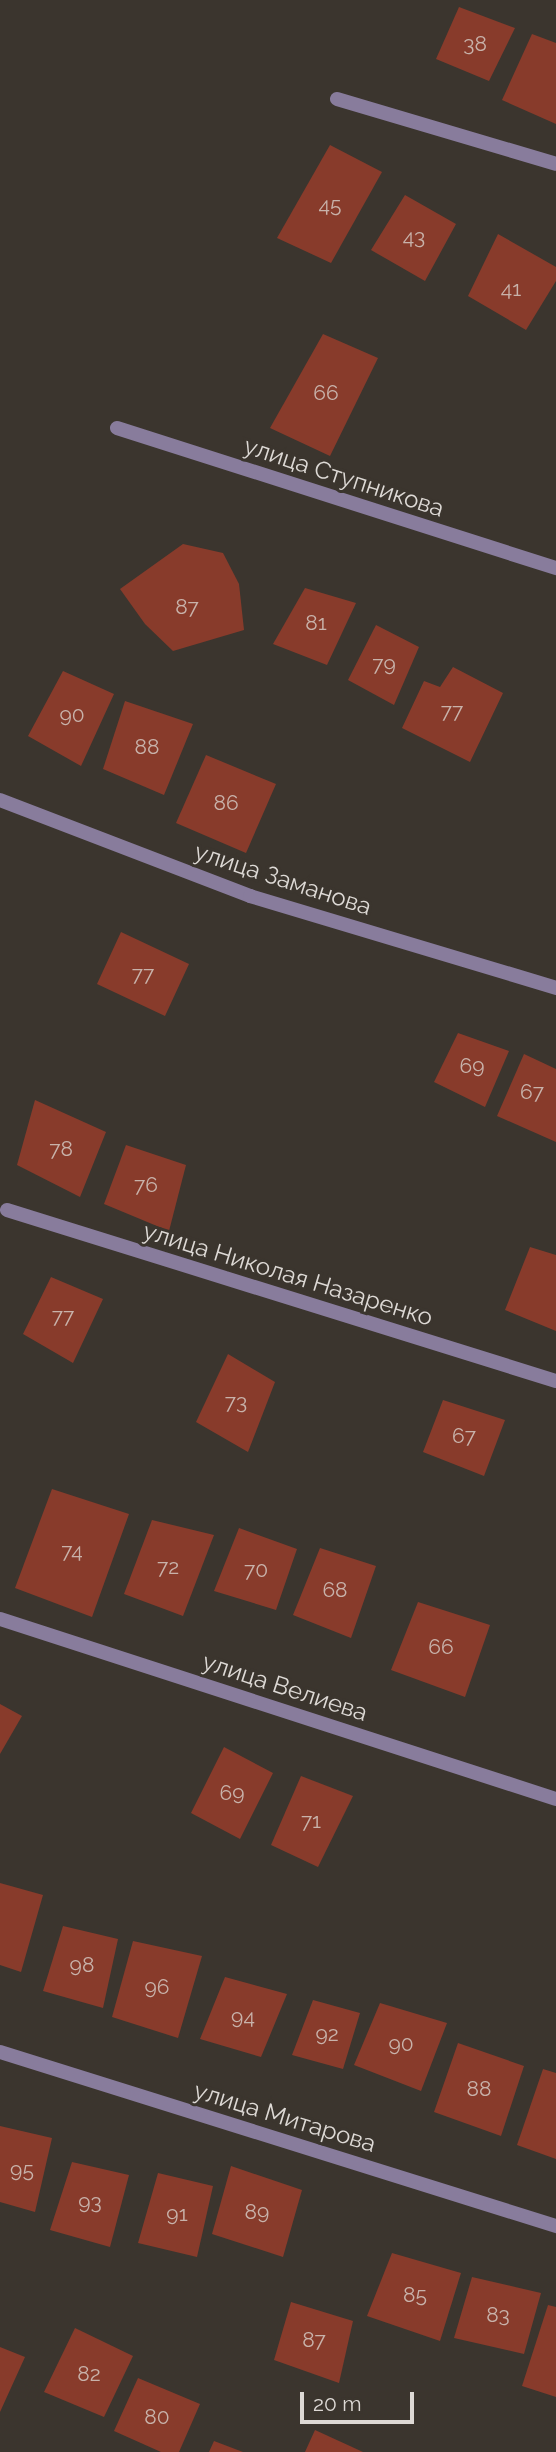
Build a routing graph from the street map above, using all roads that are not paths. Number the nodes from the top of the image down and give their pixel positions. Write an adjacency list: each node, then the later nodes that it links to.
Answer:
1 (337, 99): 2 (street)
2 (556, 164)
3 (117, 428): 4 (street, улица Ступникова)
4 (556, 568)
5 (0, 800): 6 (street, улица Заманова)
6 (556, 988)
7 (7, 1210): 8 (street, улица Николая Назаренко)
8 (556, 1381)
9 (0, 1619): 10 (street, улица Велиева)
10 (556, 1799)
11 (0, 2052): 12 (street, улица Митарова)
12 (556, 2226)

